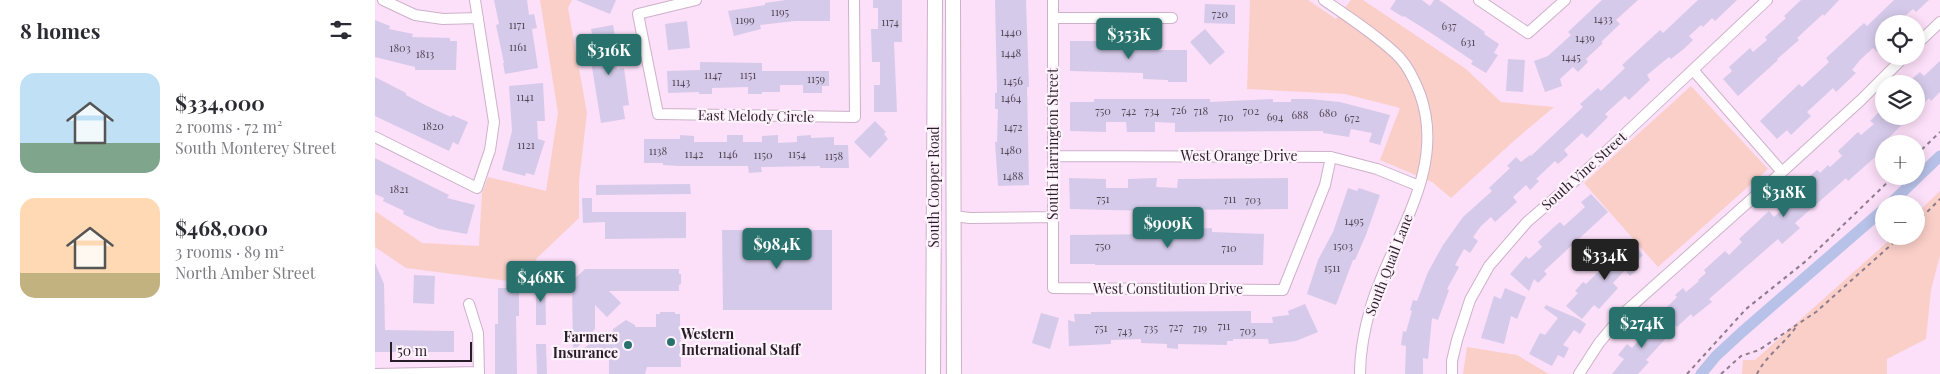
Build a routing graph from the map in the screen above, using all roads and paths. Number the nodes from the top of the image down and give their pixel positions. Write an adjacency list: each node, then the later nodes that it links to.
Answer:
1 (383, 0): 12 (street)
2 (475, 0): 12 (street)
3 (696, 0): 4 (street, East Melody Circle)
4 (854, 0)
5 (935, 0): 29 (main road, South Cooper Road)
6 (953, 0): 30 (main road, South Cooper Road)
7 (1053, 0): 13 (street, South Harrington Street)
8 (1479, 0): 9 (street)
9 (1565, 0)
10 (1767, 0): 18 (street, South Vine Street)
11 (1331, 2): 26 (street, South Quail Lane)
12 (478, 18): 20 (street)
13 (1053, 18): 14 (street); 22 (street, South Harrington Street)
14 (1172, 18)
15 (1940, 22): 16 (street)
16 (1925, 36)
17 (1896, 65): 24 (street)
18 (1693, 70): 24 (street); 41 (street, South Vine Street)
19 (1940, 132): 21 (path)
20 (375, 137)
21 (1925, 146)
22 (1053, 156): 23 (street, West Orange Drive); 31 (street, South Harrington Street)
23 (1331, 157): 26 (street, West Orange Drive); 33 (street, West Constitution Drive)
24 (1782, 172): 42 (street)
25 (1885, 185): 43 (path)
26 (1419, 186): 40 (street, South Quail Lane)
27 (1940, 199): 28 (path)
28 (1925, 214)
29 (933, 216): 30 (main road); 38 (main road, South Cooper Road)
30 (953, 216): 31 (street); 39 (main road, South Cooper Road)
31 (1053, 217): 33 (street, South Harrington Street)
32 (1891, 245): 35 (path)
33 (1053, 288)
34 (469, 304): 36 (street)
35 (1797, 325): 44 (path); 45 (path)
36 (479, 373): 37 (street)
37 (375, 374)
38 (933, 374)
39 (953, 374)
40 (1360, 374)
41 (1452, 374)
42 (1579, 374)
43 (1687, 374)
44 (1721, 374)
45 (1757, 374)

